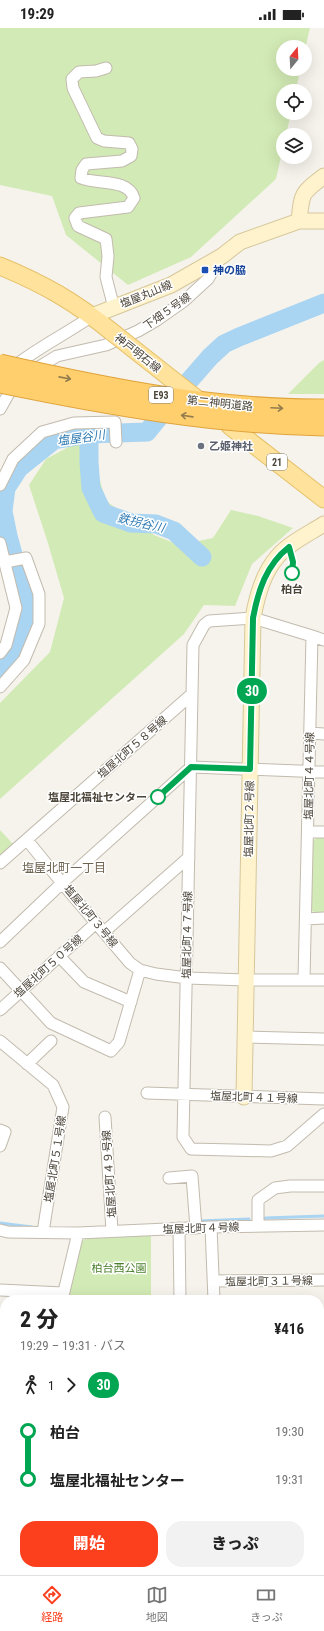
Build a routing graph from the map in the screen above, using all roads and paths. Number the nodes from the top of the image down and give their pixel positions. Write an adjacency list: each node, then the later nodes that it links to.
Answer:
1 (106, 68): 7 (street)
2 (324, 176): 3 (street)
3 (298, 221): 4 (street, 塩屋丸山線); 5 (street, 塩屋丸山線)
4 (324, 221)
5 (222, 256): 7 (street, 塩屋丸山線); 11 (street, 下畑５号線)
6 (0, 266): 8 (main road, 神戸明石線 / 21)
7 (114, 308): 8 (street, 塩屋丸山線)
8 (92, 316): 10 (street, 塩屋丸山線); 16 (main road, 神戸明石線 / 21, bridge)
9 (0, 364): 12 (highway, 第二神明道路 / E93, one-way to 12, bridge)
10 (0, 381): 13 (highway, 第二神明道路 / E93, one-way to 10, bridge)
11 (0, 409)
12 (324, 409)
13 (324, 426)
14 (116, 442): 15 (street)
15 (0, 486)
16 (324, 499)
17 (324, 524): 20 (street, 塩屋北町２号線)
18 (0, 543): 19 (street)
19 (5, 562): 23 (street); 24 (street)
20 (253, 618): 21 (street); 25 (street, 塩屋北町４７号線); 29 (street, 塩屋北町２号線)
21 (312, 636): 22 (street); 26 (street, 塩屋北町４４号線)
22 (324, 640)
23 (0, 653)
24 (0, 687)
25 (192, 694): 28 (street, 塩屋北町４７号線); 34 (street, 塩屋北町５８号線)
26 (310, 733): 27 (street); 30 (street, 塩屋北町４４号線)
27 (324, 734)
28 (191, 767): 29 (street); 35 (street, 塩屋北町４７号線); 37 (street, 塩屋北町３号線)
29 (250, 769): 30 (street); 48 (street, 塩屋北町２号線)
30 (309, 771): 31 (street); 32 (street, 塩屋北町４４号線)
31 (324, 772)
32 (308, 832): 33 (street); 39 (street, 塩屋北町４４号線)
33 (324, 832)
34 (26, 840): 36 (street, 塩屋北町５８号線); 37 (street)
35 (189, 857): 41 (street); 46 (street, 塩屋北町４７号線)
36 (0, 863)
37 (62, 883): 40 (street, 塩屋北町３号線); 42 (street)
38 (324, 918): 39 (street)
39 (306, 919): 47 (street, 塩屋北町４４号線)
40 (96, 923): 41 (street, 塩屋北町３号線); 43 (street, 塩屋北町５０号線)
41 (104, 932): 45 (street, 塩屋北町３号線)
42 (0, 942)
43 (59, 956): 50 (street, 塩屋北町５０号線); 51 (street)
44 (0, 968): 50 (street)
45 (140, 970): 46 (street, 塩屋北町３号線); 51 (street)
46 (187, 978): 48 (street, 塩屋北町３号線); 59 (street, 塩屋北町４７号線)
47 (304, 979): 48 (street, 塩屋北町３号線); 49 (street, 塩屋北町３号線)
48 (246, 980): 53 (street, 塩屋北町２号線)
49 (324, 980)
50 (21, 991): 51 (street); 52 (street, 塩屋北町５０号線)
51 (131, 1002)
52 (0, 1010)
53 (245, 1037): 54 (street); 60 (street, 塩屋北町２号線)
54 (324, 1038)
55 (51, 1040): 57 (street)
56 (0, 1041): 57 (street, 塩屋北町５１号線)
57 (27, 1064): 75 (street, 塩屋北町５１号線)
58 (147, 1093): 59 (street)
59 (184, 1095): 60 (street, 塩屋北町４１号線); 62 (street, 塩屋北町４７号線)
60 (244, 1097): 61 (street, 塩屋北町４１号線)
61 (324, 1099)
62 (324, 1114)
63 (105, 1117): 74 (street, 塩屋北町４９号線)
64 (0, 1130): 65 (street)
65 (0, 1146)
66 (169, 1178): 72 (street)
67 (324, 1186): 68 (street)
68 (258, 1226): 69 (street, 塩屋北町４号線); 70 (street, 塩屋北町４号線)
69 (324, 1226)
70 (211, 1227): 72 (street, 塩屋北町４号線); 78 (street)
71 (179, 1228): 72 (street, 塩屋北町４号線); 74 (street, 塩屋北町４号線); 82 (street)
72 (196, 1228)
73 (0, 1230): 75 (street, 塩屋北町４号線)
74 (112, 1231): 76 (street, 塩屋北町４号線)
75 (43, 1232): 76 (street, 塩屋北町４号線)
76 (78, 1233): 81 (street)
77 (324, 1280): 78 (street, 塩屋北町３１号線)
78 (214, 1281): 83 (street)
79 (0, 1290): 80 (street)
80 (45, 1295)
81 (63, 1295)
82 (180, 1295)
83 (214, 1295)

